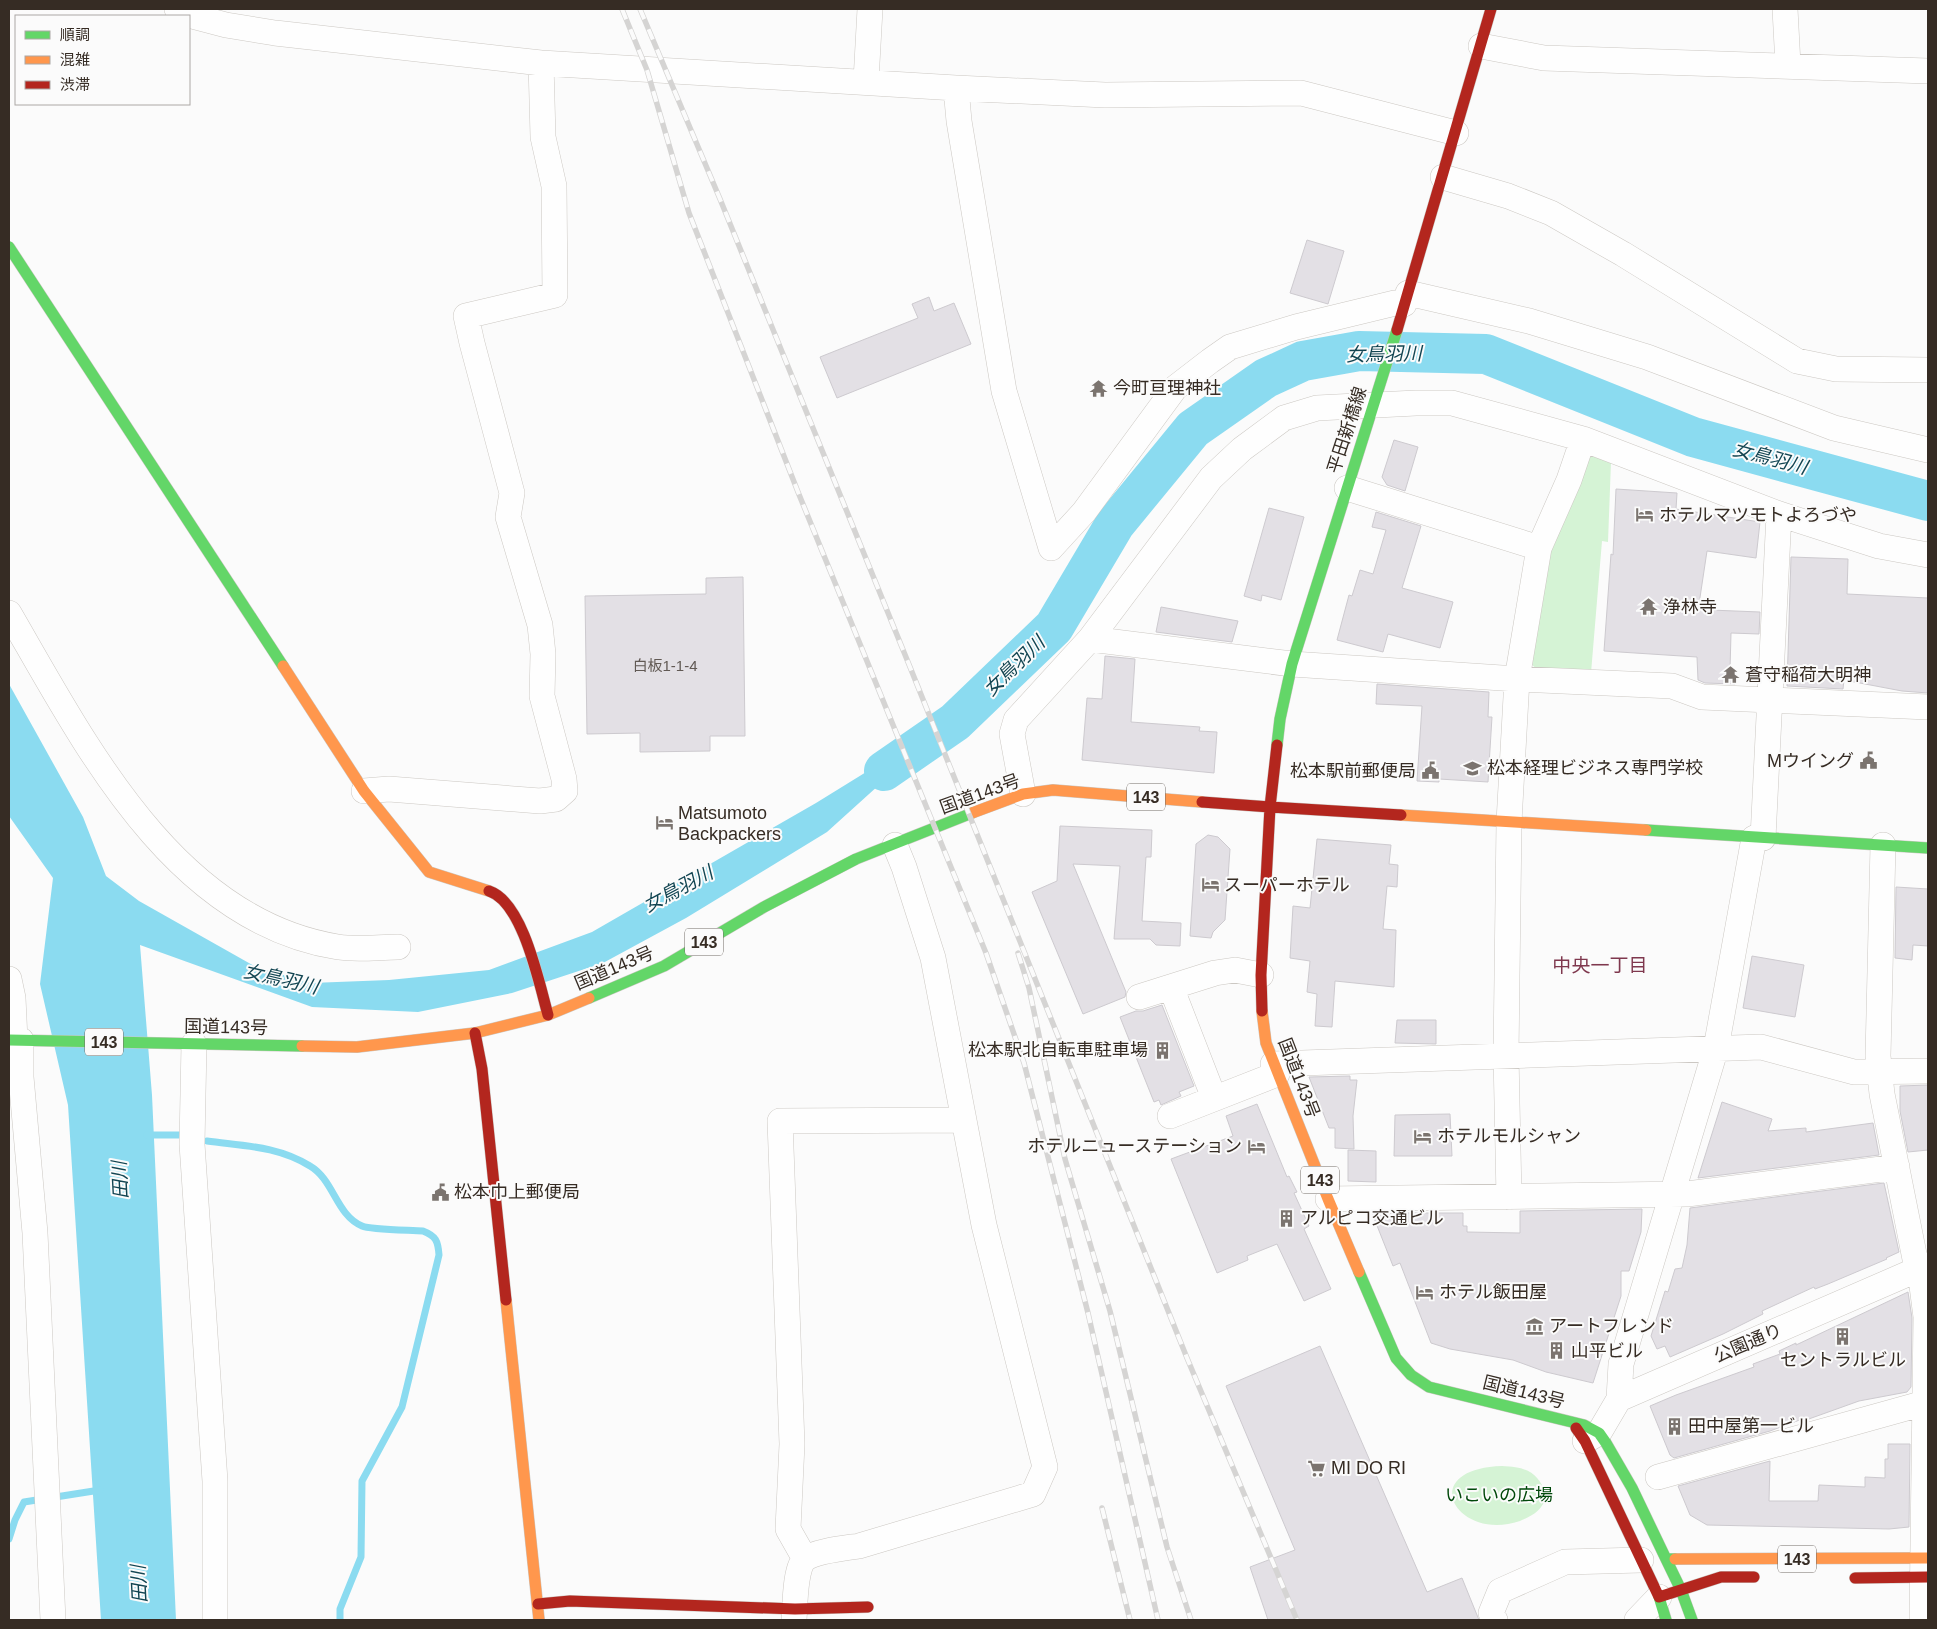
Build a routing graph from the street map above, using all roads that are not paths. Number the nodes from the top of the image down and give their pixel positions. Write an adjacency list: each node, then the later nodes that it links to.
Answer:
1 (177, 9): 5 (street)
2 (870, 9): 11 (street)
3 (1491, 9): 7 (main road, 平田新橋線)
4 (1785, 9): 9 (street)
5 (188, 15)
6 (190, 16): 8 (street)
7 (1481, 46): 9 (street); 13 (main road, 平田新橋線)
8 (541, 63): 11 (street); 31 (street)
9 (1788, 66): 10 (street)
10 (1928, 71)
11 (866, 81): 12 (street)
12 (956, 88): 13 (street); 16 (street)
13 (1456, 132): 14 (main road, 平田新橋線)
14 (1443, 178): 16 (main road, 平田新橋線); 17 (street)
15 (9, 247): 31 (main road)
16 (1405, 303): 18 (main road, 平田新橋線); 20 (street)
17 (1928, 370)
18 (1377, 396): 19 (street); 21 (main road, 平田新橋線); 26 (street)
19 (1583, 439): 22 (street); 23 (street)
20 (1928, 450)
21 (1347, 488): 23 (street); 27 (main road, 平田新橋線)
22 (1779, 514): 24 (street); 29 (street)
23 (1539, 548): 28 (street)
24 (1928, 555)
25 (9, 613): 39 (street)
26 (1090, 639): 27 (street); 32 (street)
27 (1292, 664): 28 (street); 33 (main road, 平田新橋線)
28 (1517, 679): 29 (street); 34 (street)
29 (1769, 698): 30 (street); 35 (street)
30 (1928, 707)
31 (364, 791): 44 (main road)
32 (1023, 794): 33 (main road, 国道143号 / 143); 36 (main road, 国道143号 / 143)
33 (1270, 807): 34 (main road); 40 (main road, 国道143号 / 143)
34 (1509, 822): 35 (main road); 49 (street)
35 (1758, 838): 37 (main road); 48 (street)
36 (895, 844): 44 (main road, 国道143号 / 143); 55 (street)
37 (1883, 845): 38 (main road); 52 (street)
38 (1928, 848)
39 (398, 947)
40 (1261, 976): 42 (street); 50 (main road, 国道143号 / 143)
41 (9, 979): 46 (street)
42 (1171, 987): 43 (street); 53 (street)
43 (1139, 997)
44 (548, 1015): 45 (main road, 国道143号 / 143)
45 (475, 1034): 47 (main road, 国道143号 / 143); 73 (main road)
46 (18, 1040): 47 (main road, 国道143号 / 143); 76 (street)
47 (188, 1044): 77 (street)
48 (1716, 1048): 49 (street); 52 (street); 57 (street)
49 (1506, 1056): 50 (street); 58 (street)
50 (1275, 1069): 53 (street); 59 (main road, 国道143号 / 143)
51 (1928, 1070): 52 (street)
52 (1880, 1071): 56 (street)
53 (1214, 1098): 54 (street)
54 (1170, 1116)
55 (964, 1120): 66 (street); 66 (street)
56 (1897, 1167): 57 (street); 60 (street)
57 (1672, 1194): 58 (street); 61 (street)
58 (1509, 1197): 59 (street)
59 (1328, 1199): 63 (main road, 国道143号 / 143)
60 (1923, 1267): 61 (street, 公園通り); 62 (street)
61 (1619, 1399): 64 (street)
62 (1926, 1402): 65 (street); 69 (street)
63 (1570, 1421): 64 (main road, 国道143号); 64 (main road, 国道143号 / 143)
64 (1592, 1437): 67 (main road, 国道143号); 68 (main road, 国道143号)
65 (1658, 1477)
66 (805, 1559): 75 (street)
67 (1666, 1559): 69 (main road, 143); 72 (main road, 国道143号)
68 (1641, 1560): 72 (main road, 国道143号); 79 (street)
69 (1925, 1568): 71 (main road); 82 (street)
70 (1768, 1578): 72 (main road, 143)
71 (1844, 1578)
72 (1669, 1603): 80 (street); 81 (main road)
73 (538, 1604): 75 (main road); 78 (main road)
74 (868, 1607): 75 (main road)
75 (794, 1615)
76 (53, 1620)
77 (214, 1620)
78 (540, 1620)
79 (1495, 1620)
80 (1637, 1620)
81 (1692, 1620)
82 (1922, 1620)

